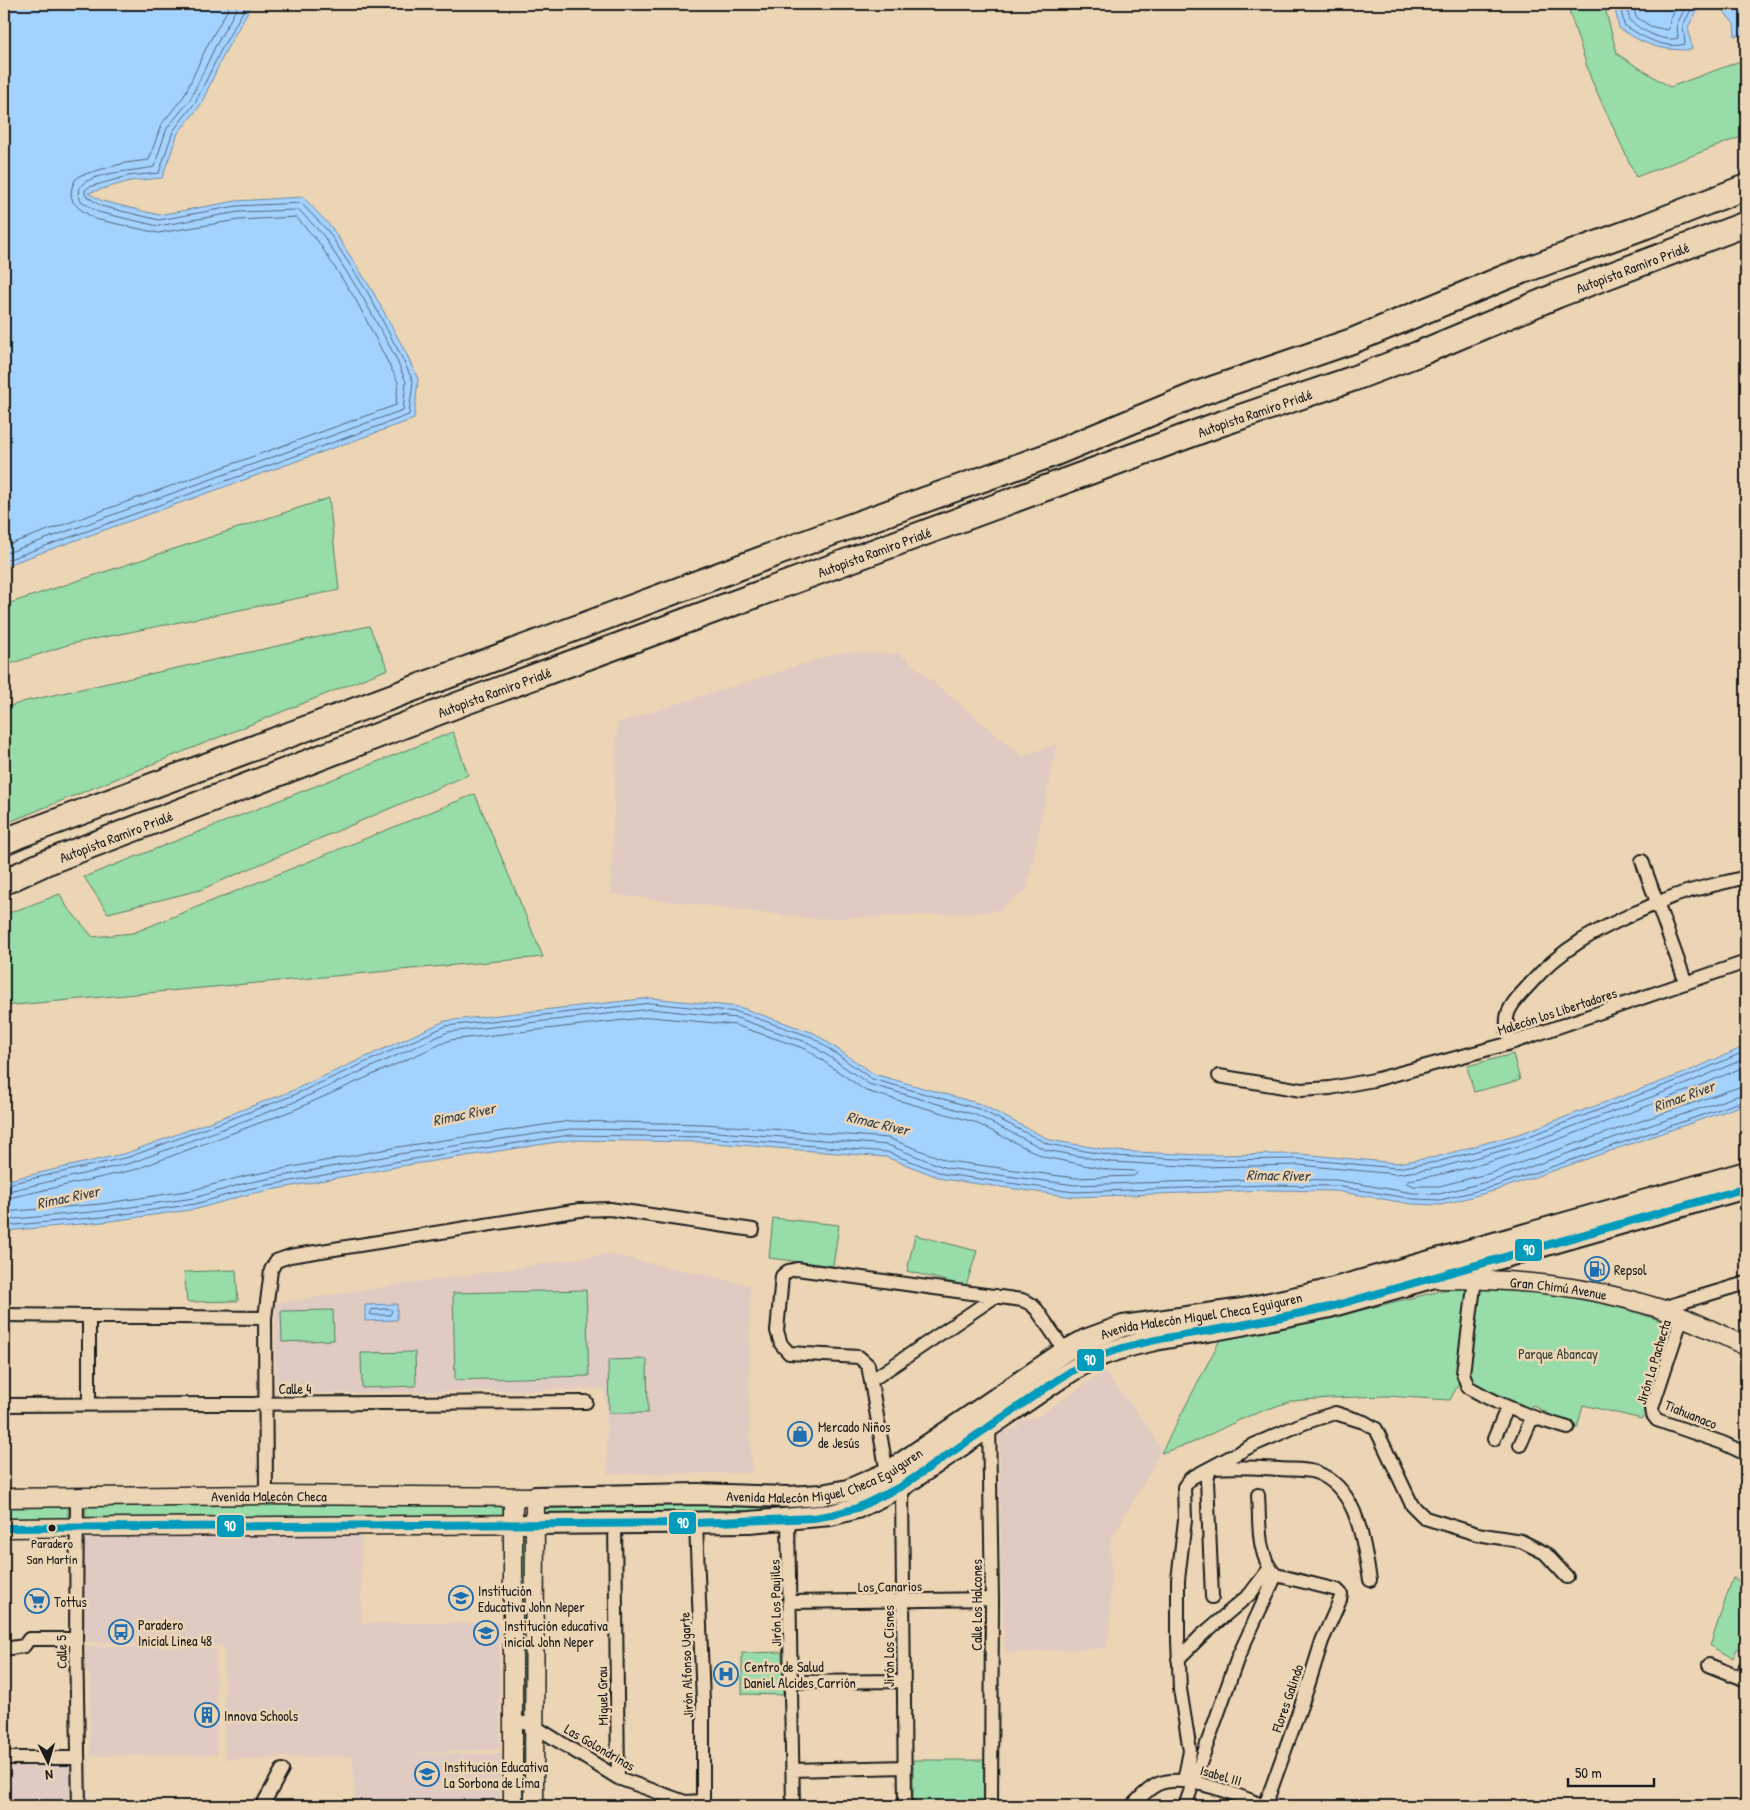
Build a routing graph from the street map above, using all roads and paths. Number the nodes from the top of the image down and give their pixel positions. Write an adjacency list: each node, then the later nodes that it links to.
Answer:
1 (1746, 187): 3 (highway)
2 (1746, 224): 6 (highway, Autopista Ramiro Prialé)
3 (4, 842)
4 (1642, 861): 7 (street)
5 (1746, 877): 7 (street)
6 (4, 882)
7 (1658, 903): 9 (street); 10 (street)
8 (1746, 962): 9 (street, Malecón los Libertadores)
9 (1686, 983): 10 (street, Malecón los Libertadores)
10 (1510, 1042): 11 (street, Malecón los Libertadores)
11 (1219, 1076)
12 (1746, 1172): 17 (main road, Avenida Malecón Miguel Checa Eguiguren)
13 (1746, 1188): 15 (main road, Avenida Malecón Miguel Checa Eguiguren)
14 (753, 1230): 24 (street)
15 (1423, 1279): 16 (main road, Gran Chimú Avenue); 17 (main road, Gran Chimú Avenue); 36 (main road, Avenida Malecón Miguel Checa Eguiguren)
16 (1475, 1279): 20 (main road, Gran Chimú Avenue); 33 (street)
17 (1362, 1281): 26 (main road, Avenida Malecón Miguel Checa Eguiguren)
18 (1746, 1283): 20 (street)
19 (996, 1296): 26 (street, Jirón Los Cisnes); 27 (street); 27 (street, Jirón Los Cisnes)
20 (1659, 1308): 23 (main road, Gran Chimú Avenue)
21 (4, 1315): 22 (street)
22 (89, 1316): 24 (street); 30 (street)
23 (1682, 1317): 25 (main road, Gran Chimú Avenue); 34 (street, Jirón La Pachecta)
24 (266, 1318): 29 (street)
25 (1746, 1346)
26 (1065, 1350): 31 (main road, Avenida Malecón Miguel Checa Eguiguren)
27 (872, 1380): 42 (street, Jirón Los Cisnes)
28 (586, 1402): 29 (street, Calle 4)
29 (266, 1403): 30 (street, Calle 4); 43 (street)
30 (89, 1404): 32 (street, Calle 4)
31 (986, 1404): 36 (street, Calle Los Halcones); 42 (main road, Avenida Malecón Miguel Checa Eguiguren)
32 (4, 1406)
33 (1508, 1408): 35 (street); 38 (street)
34 (1653, 1415): 40 (street, Tiahuanaco)
35 (1532, 1418): 37 (street); 39 (street)
36 (989, 1425): 42 (main road, Avenida Malecón Miguel Checa Eguiguren); 60 (street, Calle Los Halcones)
37 (1568, 1428)
38 (1494, 1439)
39 (1520, 1445)
40 (1746, 1454)
41 (1210, 1469): 57 (street); 58 (street); 59 (street); 67 (street)
42 (895, 1479): 46 (main road, Avenida Malecón Miguel Checa Eguiguren); 49 (main road, Avenida Malecón Miguel Checa Eguiguren); 61 (street, Jirón Los Cisnes)
43 (266, 1495): 45 (main road, Avenida Malecón Checa); 48 (main road, Avenida Malecón Checa)
44 (1258, 1495): 56 (street)
45 (513, 1497): 46 (main road, Avenida Malecón Checa); 51 (main road)
46 (535, 1497): 52 (main road)
47 (4, 1498): 48 (main road, Avenida Malecón Checa)
48 (77, 1498): 55 (street, Calle 5)
49 (788, 1520): 50 (main road, Avenida Malecón Miguel Checa Eguiguren); 62 (street, Jirón Los Paujiles)
50 (696, 1523): 53 (main road, Avenida Malecón Miguel Checa Eguiguren); 81 (street, Jirón Alfonso Ugarte)
51 (514, 1524): 52 (main road); 55 (main road); 64 (main road)
52 (535, 1524): 53 (main road, Avenida Malecón Miguel Checa Eguiguren); 65 (main road)
53 (615, 1524): 79 (street, Miguel Grau)
54 (4, 1528): 55 (main road)
55 (77, 1528): 63 (street, Calle 5)
56 (1272, 1572): 67 (street); 80 (street); 91 (street, Flores Galindo)
57 (1566, 1577)
58 (1370, 1580)
59 (1212, 1597)
60 (992, 1599): 61 (street, Los Canarios); 88 (street, Calle Los Halcones)
61 (903, 1601): 62 (street, Los Canarios); 70 (street, Jirón Los Cisnes)
62 (790, 1602): 71 (street, Jirón Los Paujiles)
63 (76, 1638): 66 (street); 75 (street, Calle 5)
64 (514, 1647): 65 (main road); 72 (main road)
65 (534, 1648): 73 (main road)
66 (4, 1649)
67 (1178, 1658): 80 (street)
68 (1710, 1665): 69 (street)
69 (1745, 1675)
70 (904, 1681): 71 (street); 76 (street, Jirón Los Cisnes)
71 (791, 1682): 78 (street, Jirón Los Paujiles)
72 (513, 1720): 73 (street, Las Golondrinas); 84 (main road)
73 (534, 1726): 79 (street, Las Golondrinas); 85 (main road)
74 (4, 1758): 75 (street)
75 (78, 1758): 82 (street, Calle 5)
76 (905, 1767): 78 (street); 87 (street, Jirón Los Cisnes)
77 (282, 1770): 83 (street)
78 (792, 1770): 86 (street, Jirón Los Paujiles)
79 (618, 1778): 81 (street, Las Golondrinas)
80 (1189, 1782): 89 (street, Isabel III); 90 (street); 91 (street, Isabel III)
81 (702, 1804)
82 (79, 1806)
83 (262, 1806)
84 (513, 1806)
85 (534, 1806)
86 (793, 1806)
87 (905, 1806)
88 (991, 1806)
89 (1132, 1806)
90 (1185, 1806)
91 (1265, 1806)

